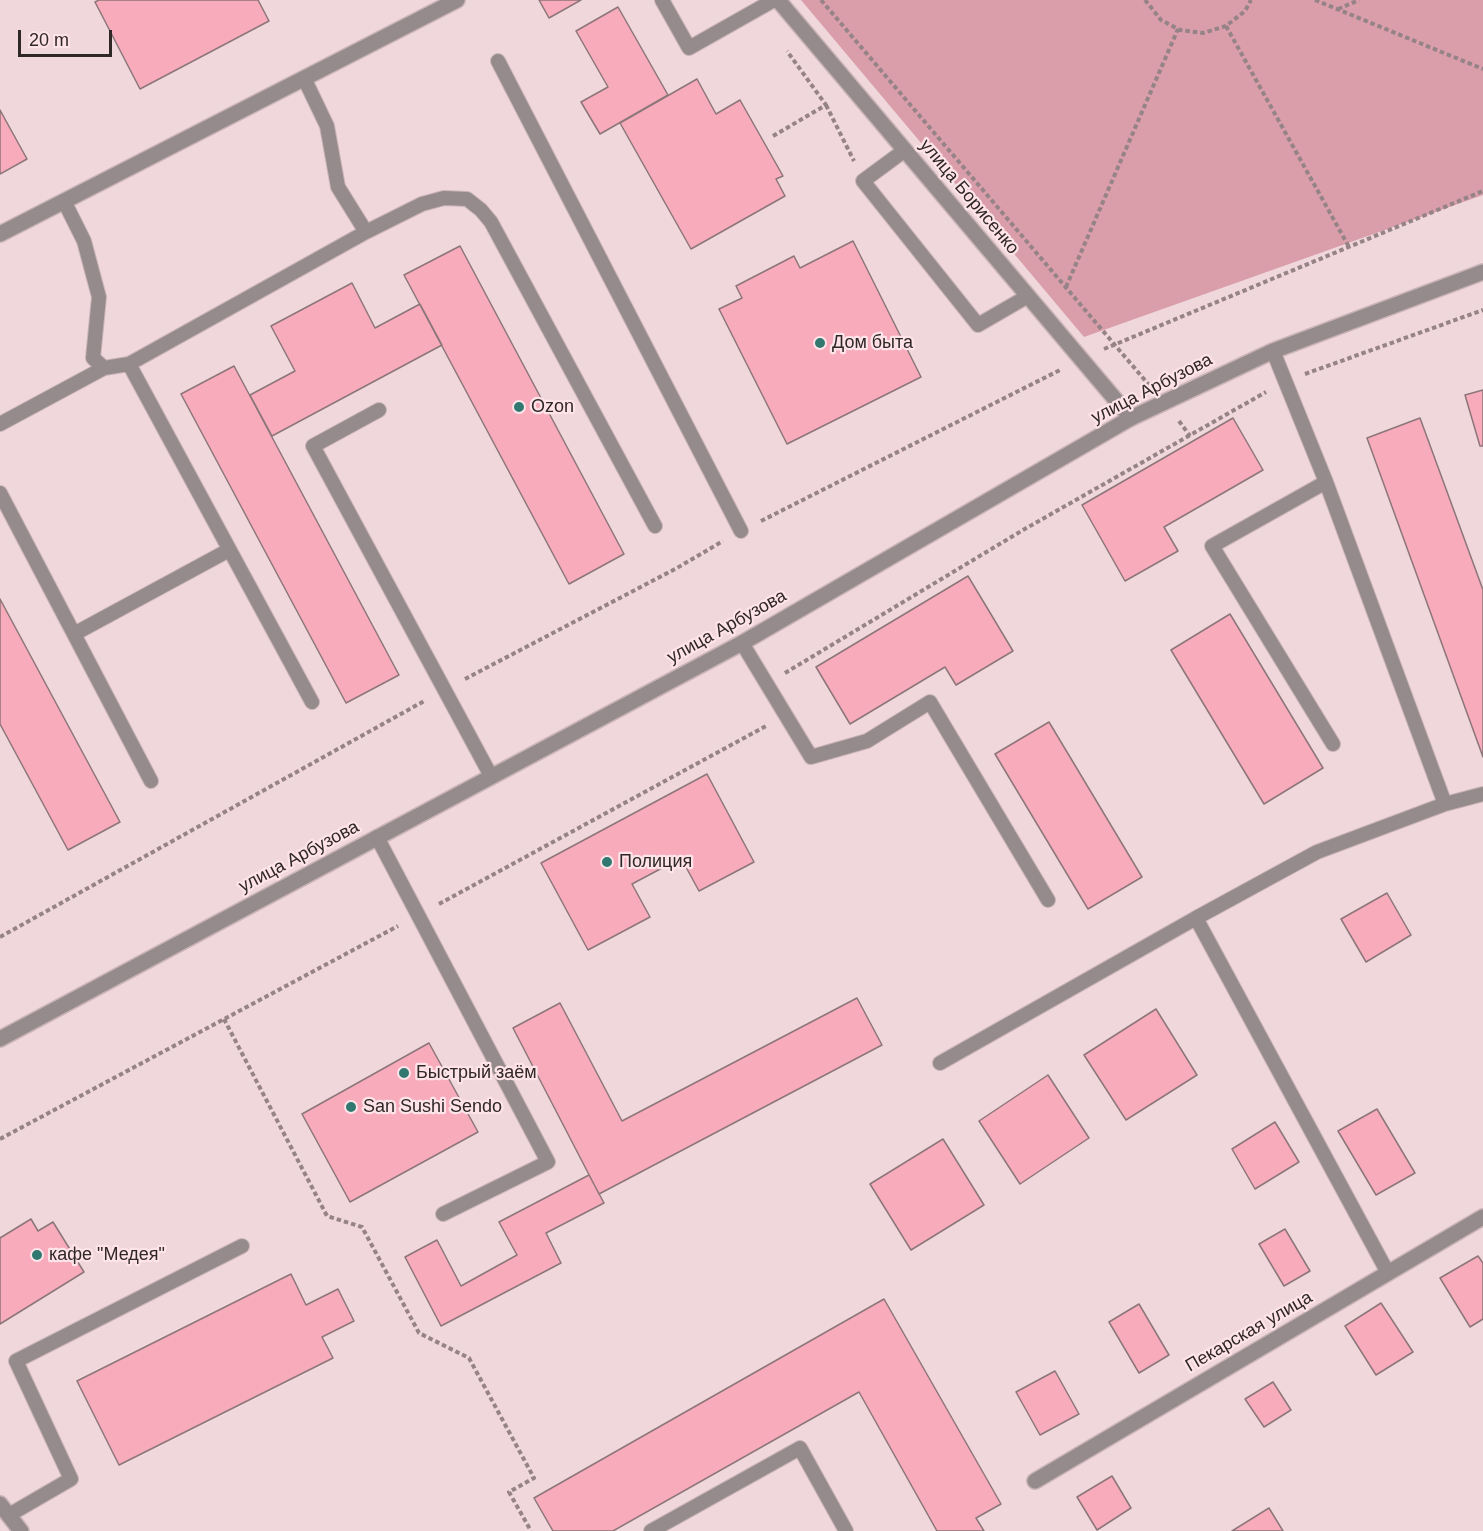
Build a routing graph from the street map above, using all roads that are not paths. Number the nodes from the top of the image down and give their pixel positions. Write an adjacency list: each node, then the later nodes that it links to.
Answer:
1 (457, 0): 5 (street)
2 (662, 0): 3 (lane)
3 (776, 0): 6 (street, улица Борисенко)
4 (498, 61): 21 (lane)
5 (304, 78): 7 (street); 8 (lane)
6 (904, 150): 11 (street, улица Борисенко); 11 (lane)
7 (64, 201): 9 (street); 14 (lane)
8 (366, 232): 13 (lane); 20 (lane)
9 (0, 234)
10 (1483, 272): 12 (street, улица Арбузова)
11 (1028, 296): 16 (street, улица Борисенко)
12 (1273, 351): 16 (street, улица Арбузова); 18 (lane)
13 (129, 364): 14 (lane); 22 (lane)
14 (104, 368): 17 (lane)
15 (379, 411): 27 (lane)
16 (1131, 418): 24 (street, улица Арбузова)
17 (0, 424)
18 (1326, 482): 26 (lane); 30 (lane)
19 (0, 493): 23 (lane)
20 (655, 526)
21 (741, 531)
22 (229, 550): 23 (lane); 25 (lane)
23 (74, 634): 28 (lane)
24 (742, 643): 27 (street, улица Арбузова); 32 (lane)
25 (312, 702)
26 (1333, 744)
27 (491, 776): 31 (street, улица Арбузова)
28 (151, 781)
29 (1483, 794): 30 (lane)
30 (1445, 804): 33 (lane)
31 (377, 837): 34 (street, улица Арбузова); 36 (lane)
32 (1048, 900)
33 (1196, 918): 35 (lane); 39 (lane)
34 (0, 1039)
35 (940, 1063)
36 (443, 1214)
37 (1483, 1217): 39 (street, Пекарская улица)
38 (242, 1246): 41 (lane)
39 (1388, 1273): 40 (street, Пекарская улица)
40 (1035, 1481)
41 (4, 1509): 43 (street)
42 (674, 1526): 44 (lane); 45 (lane)
43 (21, 1531)
44 (651, 1531)
45 (846, 1531)

